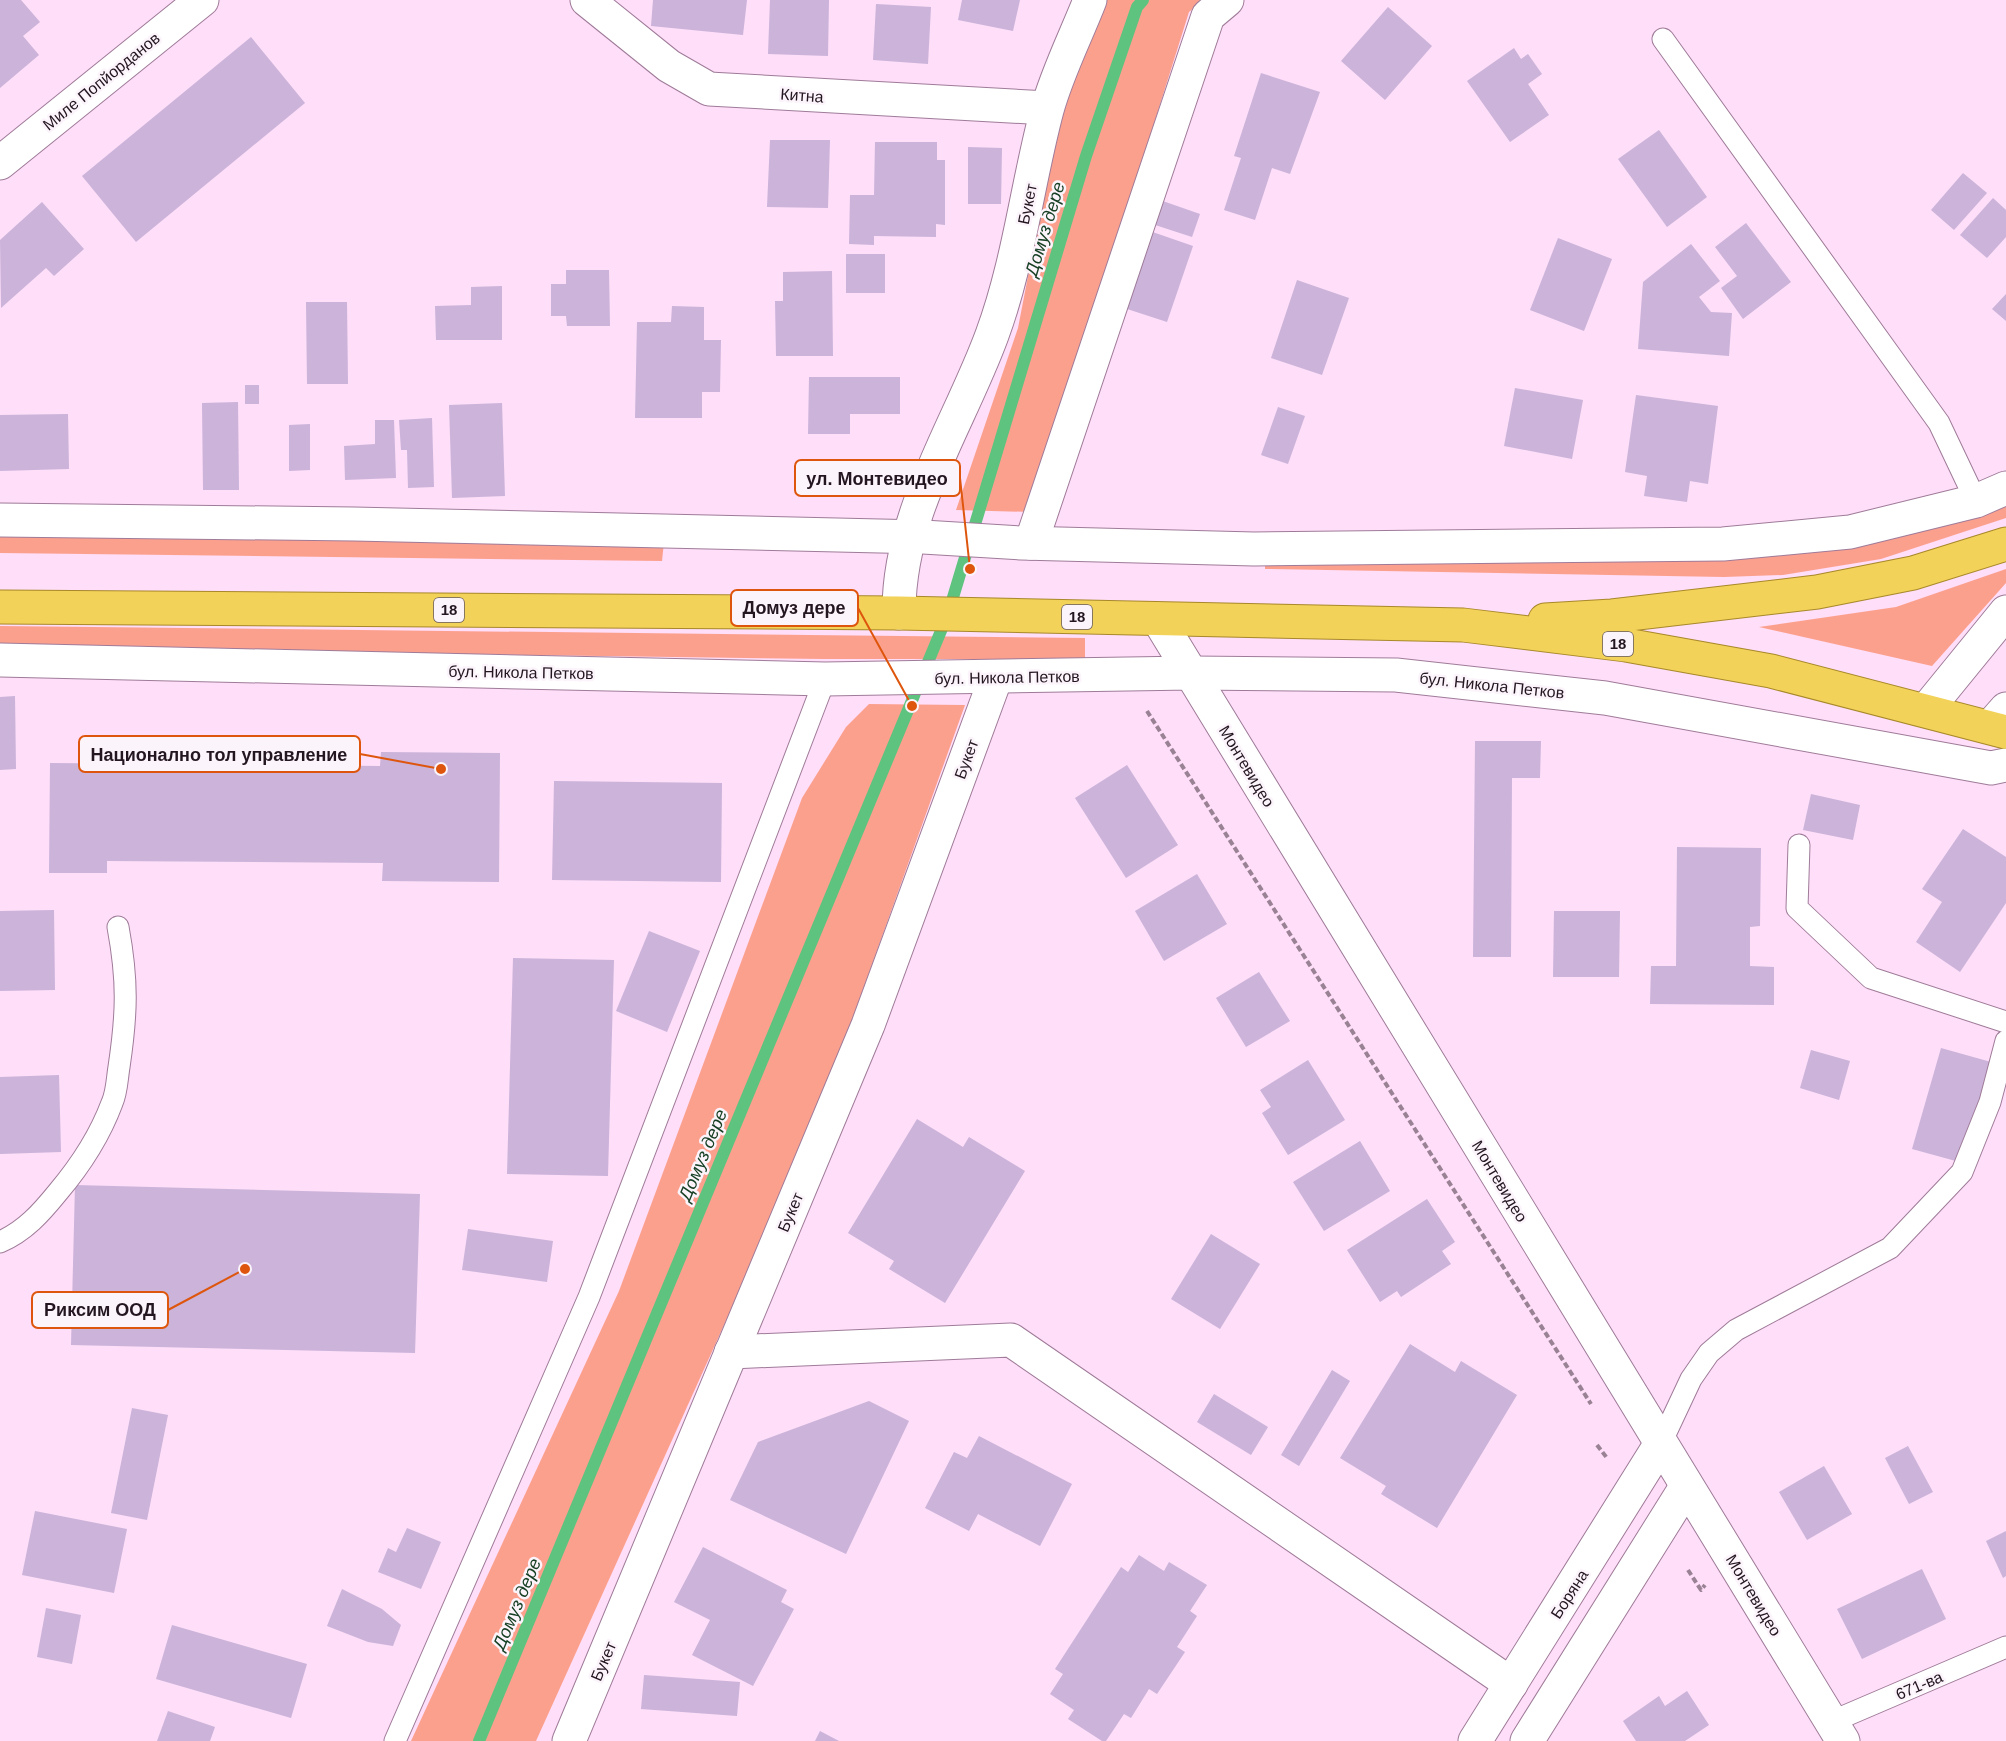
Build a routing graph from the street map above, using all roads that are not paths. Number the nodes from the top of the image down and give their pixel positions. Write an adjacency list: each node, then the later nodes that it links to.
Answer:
1 (202, 0): 7 (street, Миле Попйорданов)
2 (587, 0): 6 (street, Китна)
3 (1090, 0): 6 (street, Букет)
4 (1227, 0): 12 (street)
5 (1664, 39): 9 (lane)
6 (1047, 108): 11 (street, Букет)
7 (0, 163)
8 (2006, 488): 9 (street)
9 (1976, 501): 12 (street)
10 (0, 520): 11 (street)
11 (917, 537): 12 (street); 16 (street, Букет)
12 (1026, 543)
13 (2006, 544): 18 (highway)
14 (0, 607): 16 (highway, 18)
15 (2006, 612): 23 (street)
16 (899, 613): 17 (highway, 18)
17 (1158, 619): 18 (highway, 18); 20 (street, Монтевидео)
18 (1463, 625): 23 (highway, 18)
19 (0, 660): 22 (street, бул. Никола Петков)
20 (1191, 673): 21 (street, бул. Никола Петков); 25 (street, бул. Никола Петков); 32 (street, Монтевидео)
21 (986, 678): 22 (street, бул. Никола Петков); 31 (street, Букет)
22 (825, 679): 37 (lane)
23 (1927, 709): 24 (highway, 18)
24 (2001, 722)
25 (2006, 765)
26 (1799, 845): 28 (lane)
27 (117, 927): 30 (lane)
28 (2006, 1022)
29 (2006, 1041): 32 (lane)
30 (0, 1242)
31 (731, 1352): 35 (street); 38 (street, Букет)
32 (1660, 1445): 33 (street, Монтевидео); 35 (street, Боряна)
33 (1686, 1487): 36 (street, Монтевидео); 40 (street)
34 (2006, 1647): 36 (lane, 671-ва)
35 (1511, 1684): 39 (street, Боряна)
36 (1837, 1732)
37 (395, 1741)
38 (569, 1741)
39 (1475, 1741)
40 (1527, 1741)

